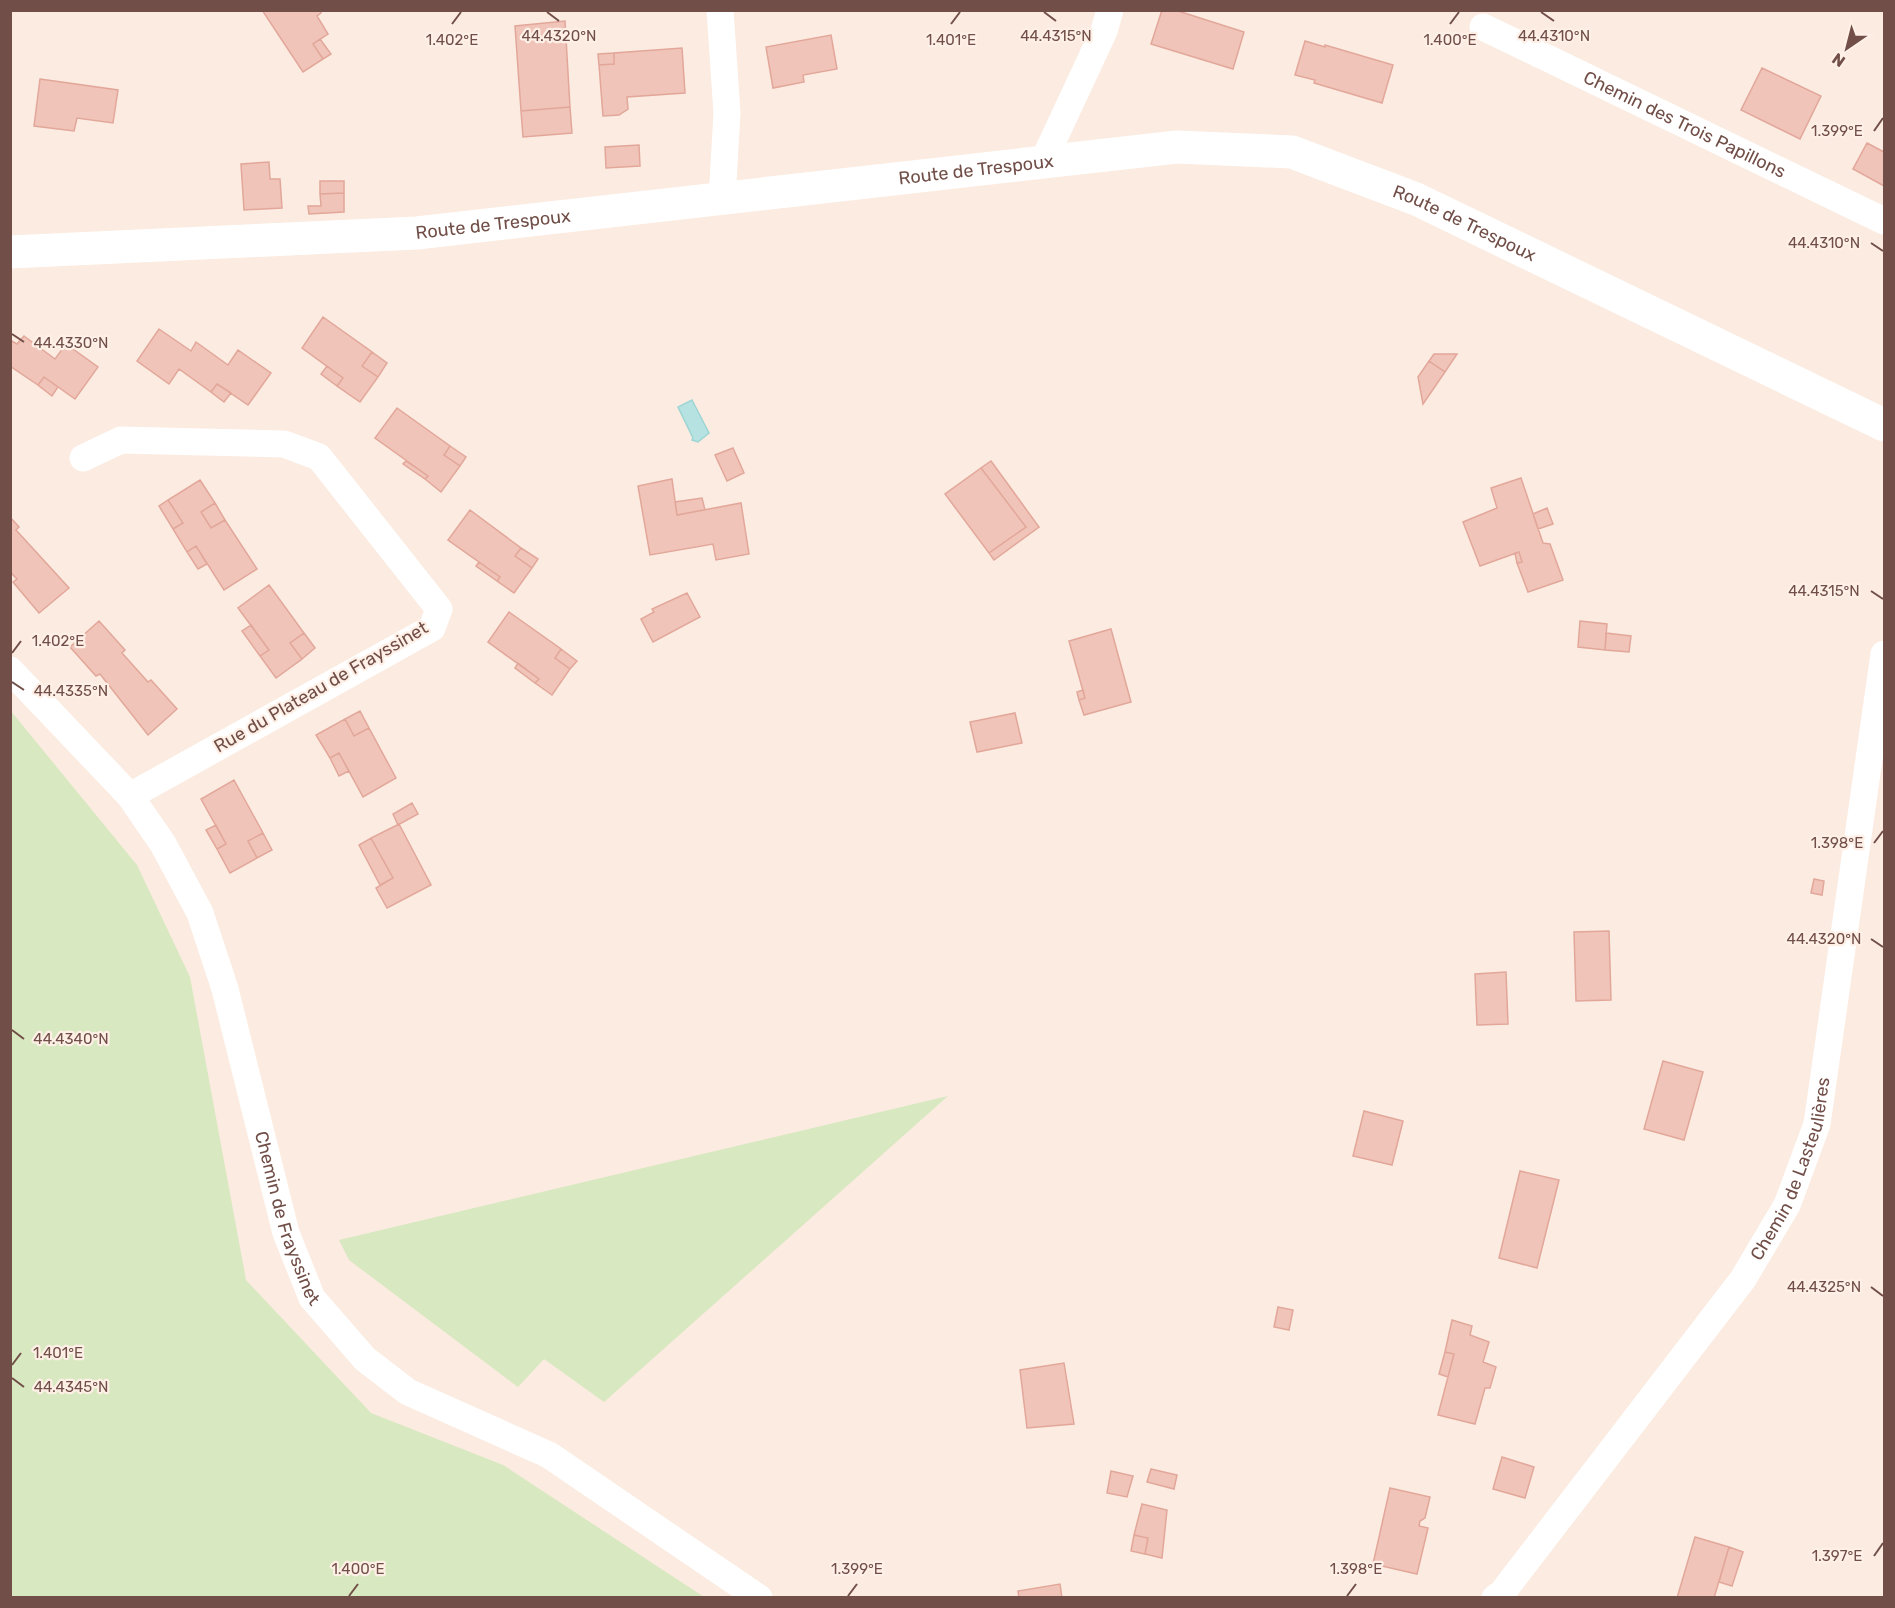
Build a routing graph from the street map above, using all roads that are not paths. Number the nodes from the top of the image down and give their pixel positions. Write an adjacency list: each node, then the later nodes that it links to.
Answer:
1 (720, 10): 5 (street)
2 (1110, 10): 4 (street)
3 (1483, 27): 6 (street, Chemin des Trois Papillons)
4 (1042, 164): 5 (street, Route de Trespoux); 8 (street, Route de Trespoux)
5 (722, 199): 7 (street, Route de Trespoux)
6 (1884, 221)
7 (10, 252)
8 (1884, 425)
9 (83, 458): 12 (street, Rue du Plateau de Frayssinet)
10 (1884, 654): 14 (street, Chemin de Lasteulières)
11 (11, 673): 12 (street, Chemin de Frayssinet)
12 (130, 796): 13 (street, Chemin de Frayssinet)
13 (759, 1598)
14 (1495, 1598)

